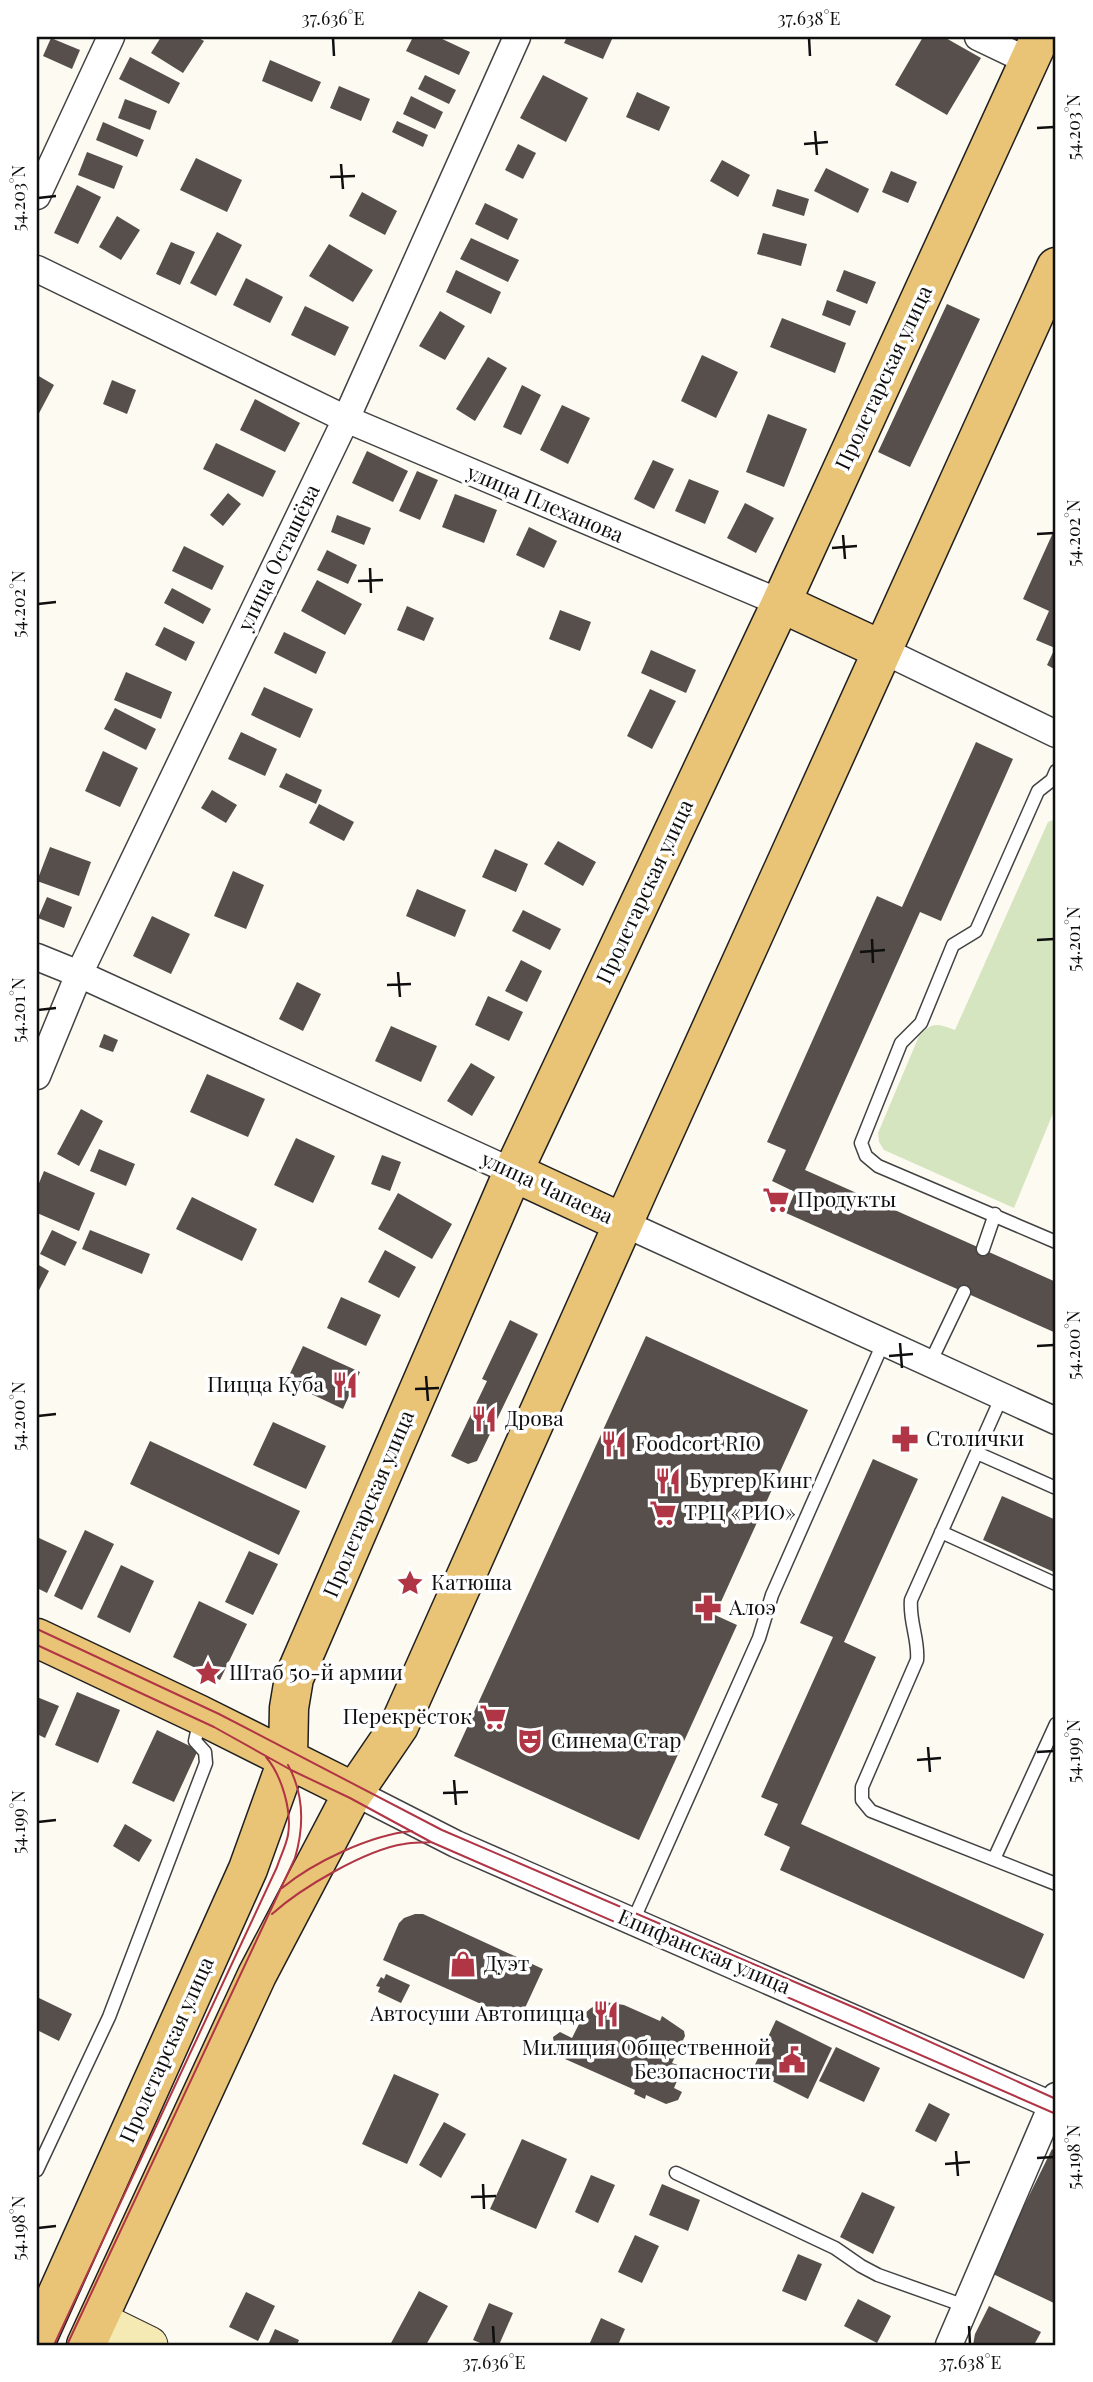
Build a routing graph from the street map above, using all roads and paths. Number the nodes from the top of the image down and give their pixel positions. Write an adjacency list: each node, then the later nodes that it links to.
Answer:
1 (111, 37): 5 (street)
2 (517, 37): 8 (street, улица Осташёва)
3 (978, 37): 4 (street)
4 (1039, 57): 9 (main road, Пролетарская улица)
5 (37, 196)
6 (1056, 267): 10 (main road)
7 (37, 269): 8 (street, улица Плеханова)
8 (346, 419): 9 (street, улица Плеханова); 14 (street, улица Осташёва)
9 (781, 603): 10 (main road, улица Плеханова); 16 (main road, Пролетарская улица)
10 (881, 650): 11 (street, улица Плеханова); 18 (main road)
11 (1056, 734)
12 (1056, 771): 17 (lane)
13 (37, 957): 14 (street, улица Чапаева)
14 (79, 974): 15 (street, улица Осташёва); 16 (street, улица Чапаева)
15 (37, 1076)
16 (513, 1172): 18 (main road, улица Чапаева); 33 (main road, Пролетарская улица)
17 (995, 1214): 19 (lane); 20 (lane)
18 (623, 1223): 22 (street, улица Чапаева); 34 (main road)
19 (1056, 1242)
20 (983, 1249)
21 (964, 1292): 23 (lane)
22 (884, 1342): 23 (street, улица Чапаева); 37 (lane)
23 (930, 1363): 24 (street, улица Чапаева)
24 (1002, 1396): 25 (street, улица Чапаева); 26 (lane)
25 (1056, 1420)
26 (977, 1453): 27 (lane); 28 (lane)
27 (1056, 1488)
28 (941, 1532): 29 (lane); 35 (lane)
29 (1056, 1584)
30 (37, 1638): 31 (main road)
31 (201, 1715): 33 (main road); 39 (lane)
32 (1056, 1724): 35 (lane)
33 (288, 1758): 34 (main road); 41 (main road, Пролетарская улица)
34 (354, 1792): 37 (street, Епифанская улица); 43 (main road)
35 (994, 1859): 36 (lane)
36 (1056, 1884)
37 (633, 1921): 38 (street, Епифанская улица)
38 (1055, 2102): 42 (street)
39 (37, 2169)
40 (676, 2173): 42 (lane)
41 (54, 2300): 43 (main road); 44 (main road, Пролетарская улица)
42 (965, 2306): 46 (street)
43 (92, 2333): 45 (main road)
44 (37, 2339)
45 (149, 2345)
46 (949, 2345)

